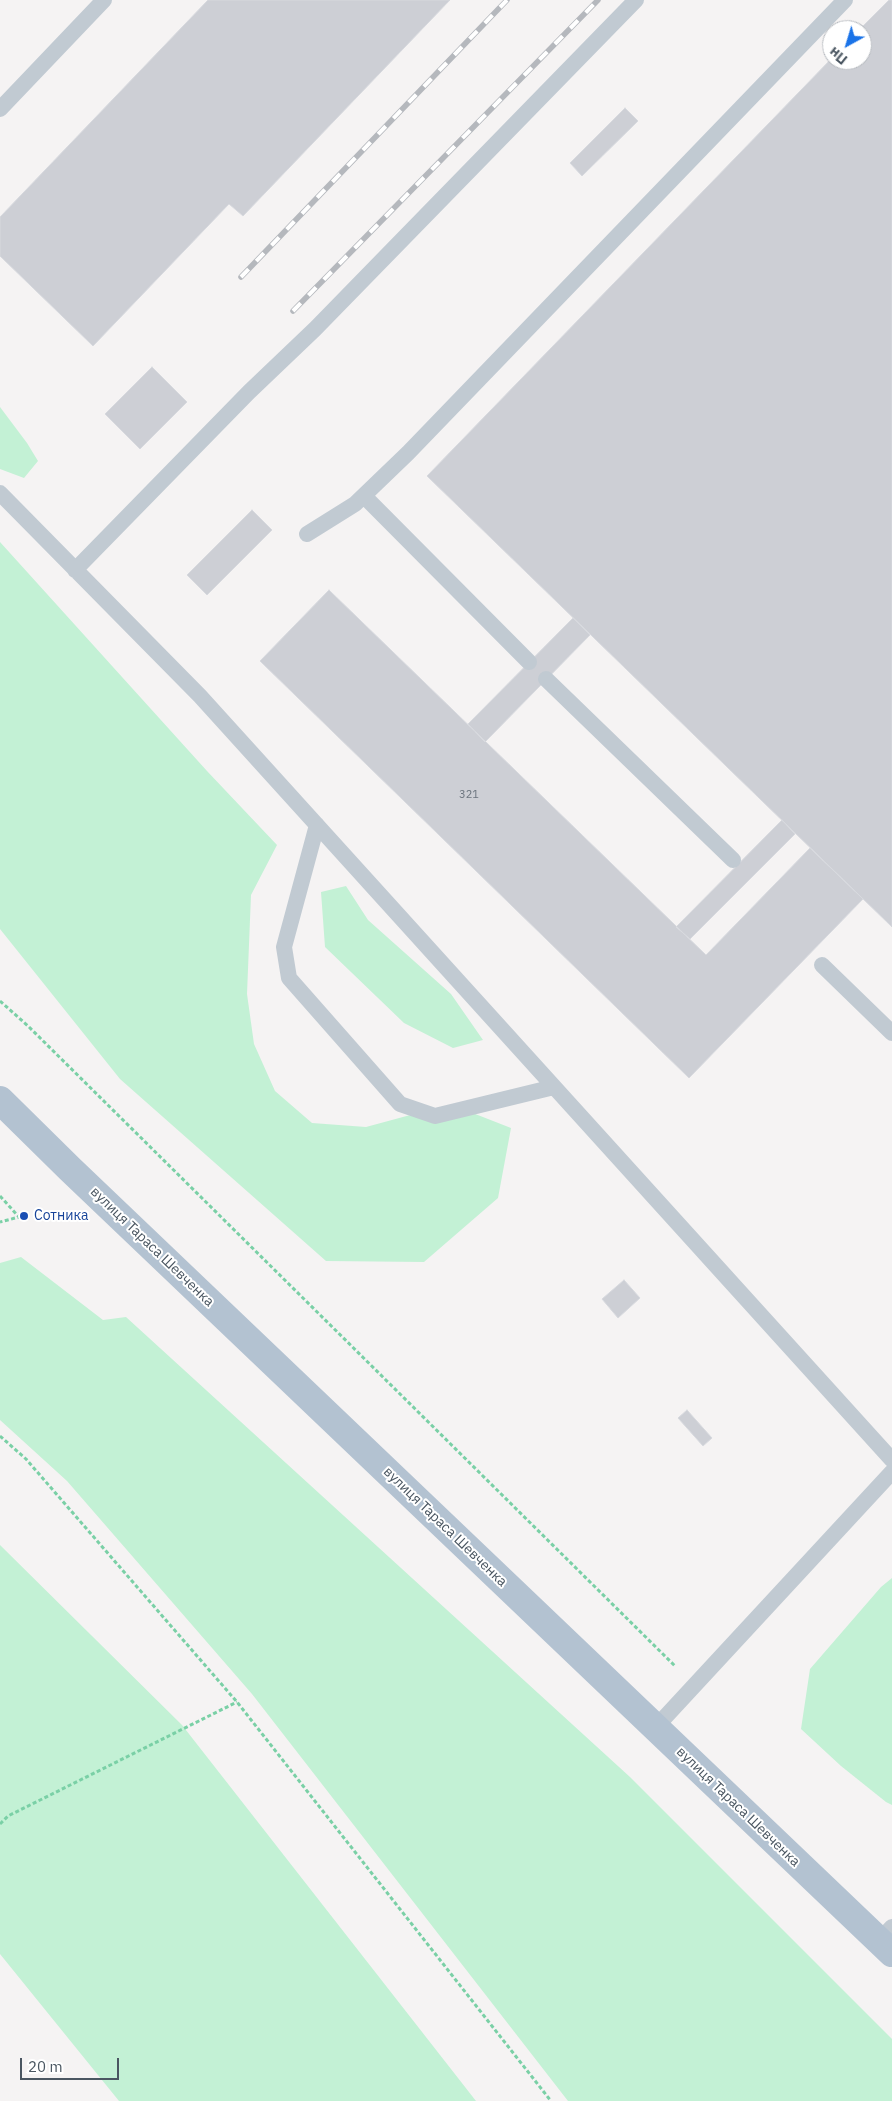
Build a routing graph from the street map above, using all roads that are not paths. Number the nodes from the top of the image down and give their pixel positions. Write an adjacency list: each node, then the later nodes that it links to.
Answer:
1 (104, 0): 4 (lane)
2 (636, 0): 8 (lane)
3 (845, 0): 6 (lane)
4 (0, 109)
5 (0, 493): 8 (lane)
6 (364, 496): 7 (lane); 9 (lane)
7 (307, 534)
8 (75, 570): 11 (lane)
9 (529, 662)
10 (546, 679): 12 (lane)
11 (317, 825): 15 (lane); 15 (lane)
12 (733, 860)
13 (822, 965): 14 (lane)
14 (892, 1033)
15 (554, 1087): 17 (lane)
16 (0, 1100): 19 (main road, вулиця Тараса Шевченка)
17 (892, 1460)
18 (892, 1472): 19 (lane)
19 (655, 1728): 20 (main road, вулиця Тараса Шевченка)
20 (888, 1940)

